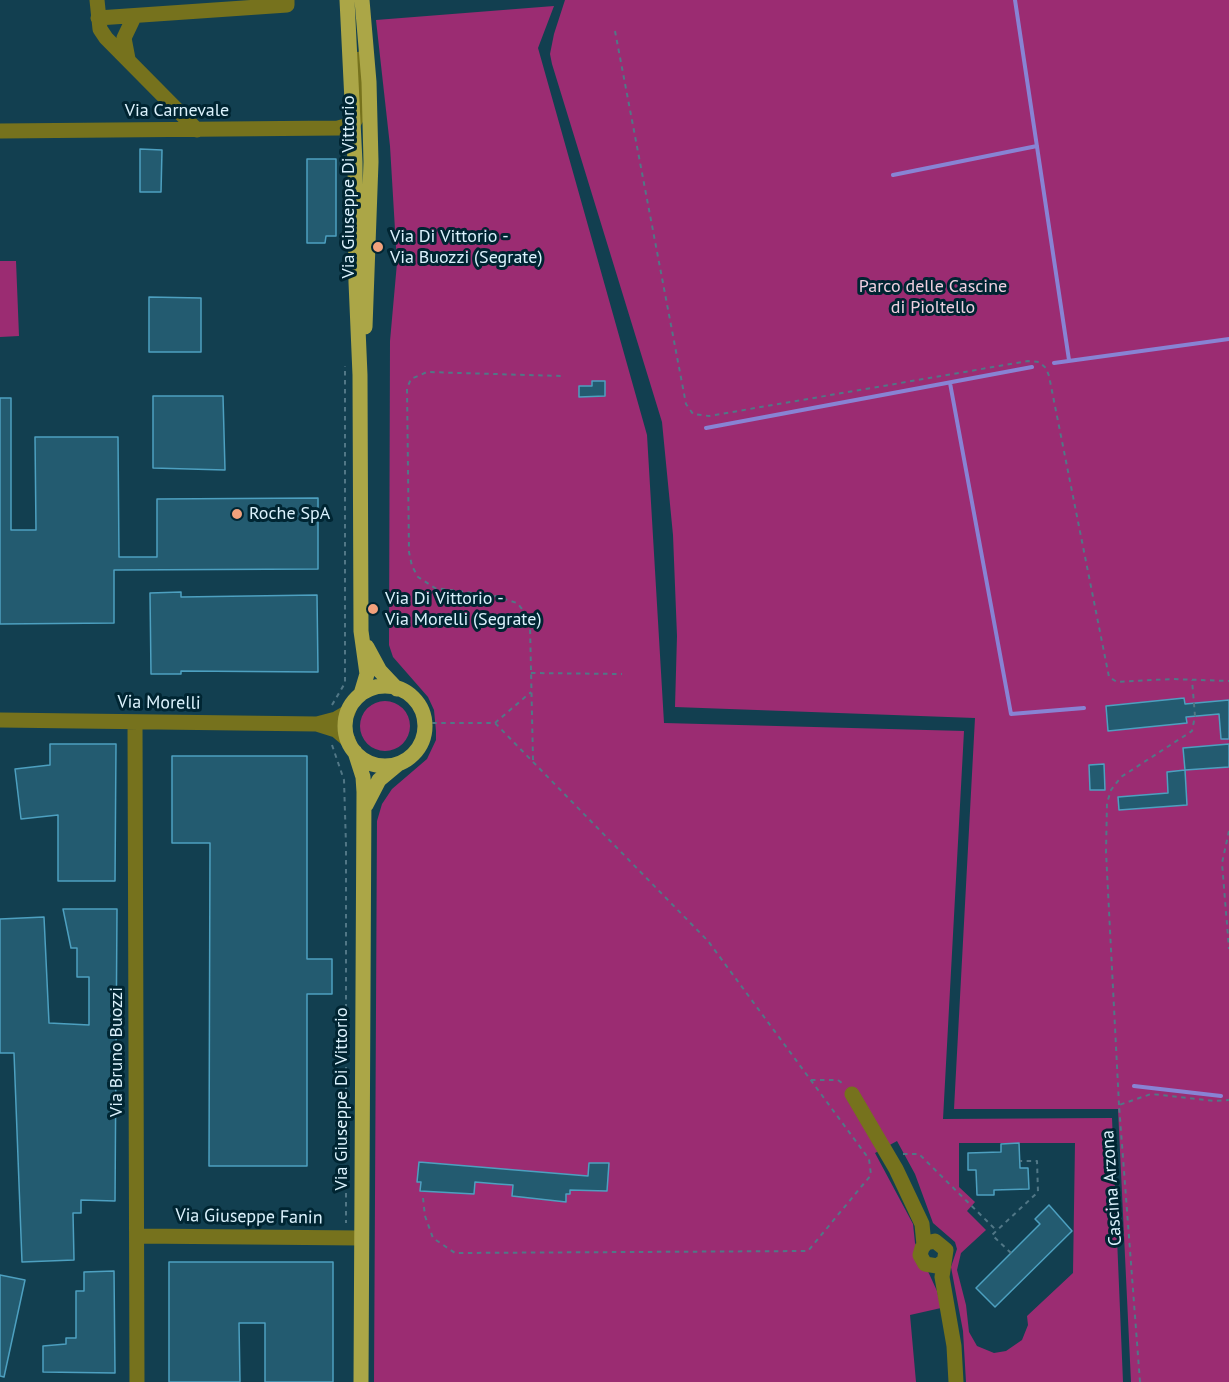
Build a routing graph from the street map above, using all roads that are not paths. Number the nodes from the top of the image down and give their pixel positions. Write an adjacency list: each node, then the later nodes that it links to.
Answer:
1 (97, 0): 7 (street)
2 (287, 0): 6 (street)
3 (346, 0): 9 (main road, Via Giuseppe Di Vittorio)
4 (356, 0): 9 (street)
5 (362, 0): 12 (main road, Via Giuseppe Di Vittorio)
6 (134, 17): 7 (street); 8 (street)
7 (98, 18): 8 (street)
8 (128, 60): 10 (street)
9 (353, 124): 10 (street, Via Carnevale); 12 (main road, Via Giuseppe Di Vittorio)
10 (197, 130): 11 (street, Via Carnevale)
11 (0, 131)
12 (360, 375): 13 (main road, Via Giuseppe Di Vittorio)
13 (361, 630): 14 (main road, Via Giuseppe Di Vittorio); 15 (main road, Via Giuseppe Di Vittorio)
14 (397, 689): 15 (main road); 21 (main road)
15 (361, 694): 16 (main road)
16 (348, 712): 19 (street, Via Morelli); 20 (main road)
17 (0, 720): 18 (street, Via Morelli)
18 (135, 722): 19 (street, Via Morelli); 24 (street, Via Bruno Buozzi)
19 (324, 724): 20 (street)
20 (352, 746): 21 (main road); 22 (main road, Via Giuseppe Di Vittorio)
21 (399, 763): 22 (main road, Via Giuseppe Di Vittorio)
22 (363, 816): 25 (main road, Via Giuseppe Di Vittorio)
23 (852, 1094): 26 (street)
24 (137, 1236): 25 (street, Via Giuseppe Fanin); 30 (street, Via Bruno Buozzi)
25 (354, 1238): 31 (main road, Via Giuseppe Di Vittorio)
26 (930, 1243): 27 (street); 28 (street)
27 (944, 1261): 28 (street); 29 (street)
28 (928, 1266): 29 (street)
29 (942, 1281): 32 (street)
30 (137, 1382)
31 (361, 1382)
32 (956, 1382)

